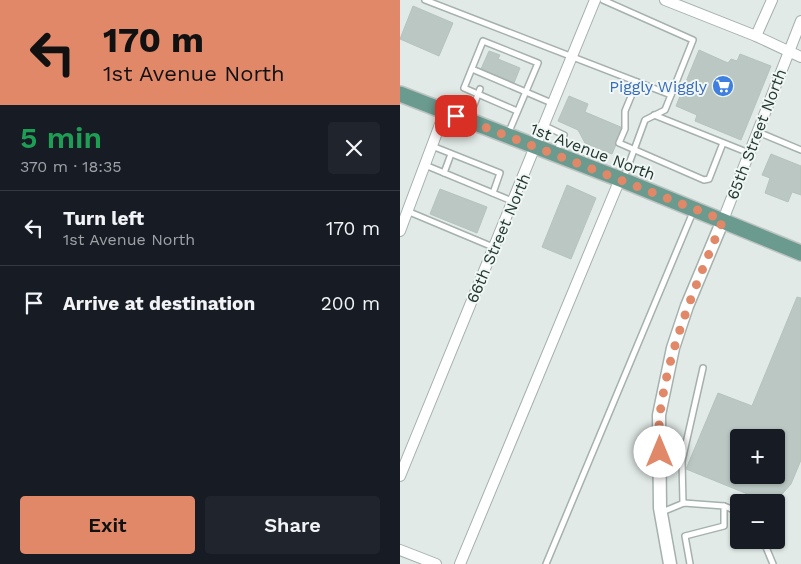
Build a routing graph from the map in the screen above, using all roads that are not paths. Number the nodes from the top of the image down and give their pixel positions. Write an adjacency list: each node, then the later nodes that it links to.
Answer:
1 (425, 0): 10 (lane)
2 (595, 0): 10 (street, 66th Street North)
3 (604, 0): 20 (lane)
4 (665, 0): 7 (street)
5 (772, 0): 7 (street)
6 (801, 21): 8 (street, 65th Street North)
7 (756, 36): 8 (street)
8 (789, 52): 9 (street); 29 (street, 65th Street North)
9 (801, 57)
10 (573, 58): 15 (lane); 23 (street, 66th Street North)
11 (472, 69): 12 (lane); 17 (lane); 18 (lane)
12 (484, 74): 13 (lane); 14 (lane)
13 (496, 79): 16 (lane); 18 (lane)
14 (482, 80)
15 (637, 82): 20 (lane); 34 (lane)
16 (494, 86)
17 (479, 91): 22 (lane); 27 (lane)
18 (525, 92): 23 (lane); 24 (lane)
19 (400, 94): 25 (main road, 1st Avenue North)
20 (670, 95): 26 (lane)
21 (503, 97): 22 (lane)
22 (501, 104): 24 (lane)
23 (554, 104): 28 (street, 66th Street North)
24 (517, 111): 30 (lane)
25 (445, 112): 27 (main road, 1st Avenue North); 32 (street)
26 (654, 115): 31 (lane); 34 (lane)
27 (468, 120): 30 (main road, 1st Avenue North)
28 (545, 126): 33 (street, 66th Street North); 38 (lane)
29 (757, 132): 35 (lane); 37 (street, 65th Street North)
30 (507, 136): 33 (main road, 1st Avenue North)
31 (723, 143): 34 (lane); 37 (lane)
32 (432, 146): 36 (lane); 39 (street)
33 (536, 148): 38 (main road, 1st Avenue North); 43 (street, 66th Street North)
34 (634, 150): 41 (lane)
35 (801, 150)
36 (451, 154): 40 (lane); 42 (lane)
37 (749, 154): 46 (street, 65th Street North)
38 (554, 155): 41 (main road, 1st Avenue North)
39 (425, 165): 40 (lane); 45 (street)
40 (444, 173): 42 (lane)
41 (622, 179): 44 (main road, 1st Avenue North); 59 (street)
42 (493, 193): 43 (lane)
43 (513, 201): 48 (street, 66th Street North)
44 (694, 209): 46 (main road, 1st Avenue North); 60 (lane)
45 (407, 211): 47 (street); 48 (lane)
46 (723, 220): 49 (main road, 1st Avenue North); 55 (street, 65th Street North)
47 (400, 230)
48 (494, 247): 51 (street, 66th Street North)
49 (801, 253)
50 (703, 368): 52 (lane)
51 (400, 476)
52 (683, 504): 53 (lane); 55 (lane)
53 (724, 506): 54 (lane); 62 (lane)
54 (730, 508)
55 (661, 513): 61 (street, 65th Street North)
56 (767, 549): 63 (lane)
57 (400, 550): 58 (street)
58 (436, 564)
59 (460, 564)
60 (546, 564)
61 (670, 564)
62 (690, 564)
63 (773, 564)

